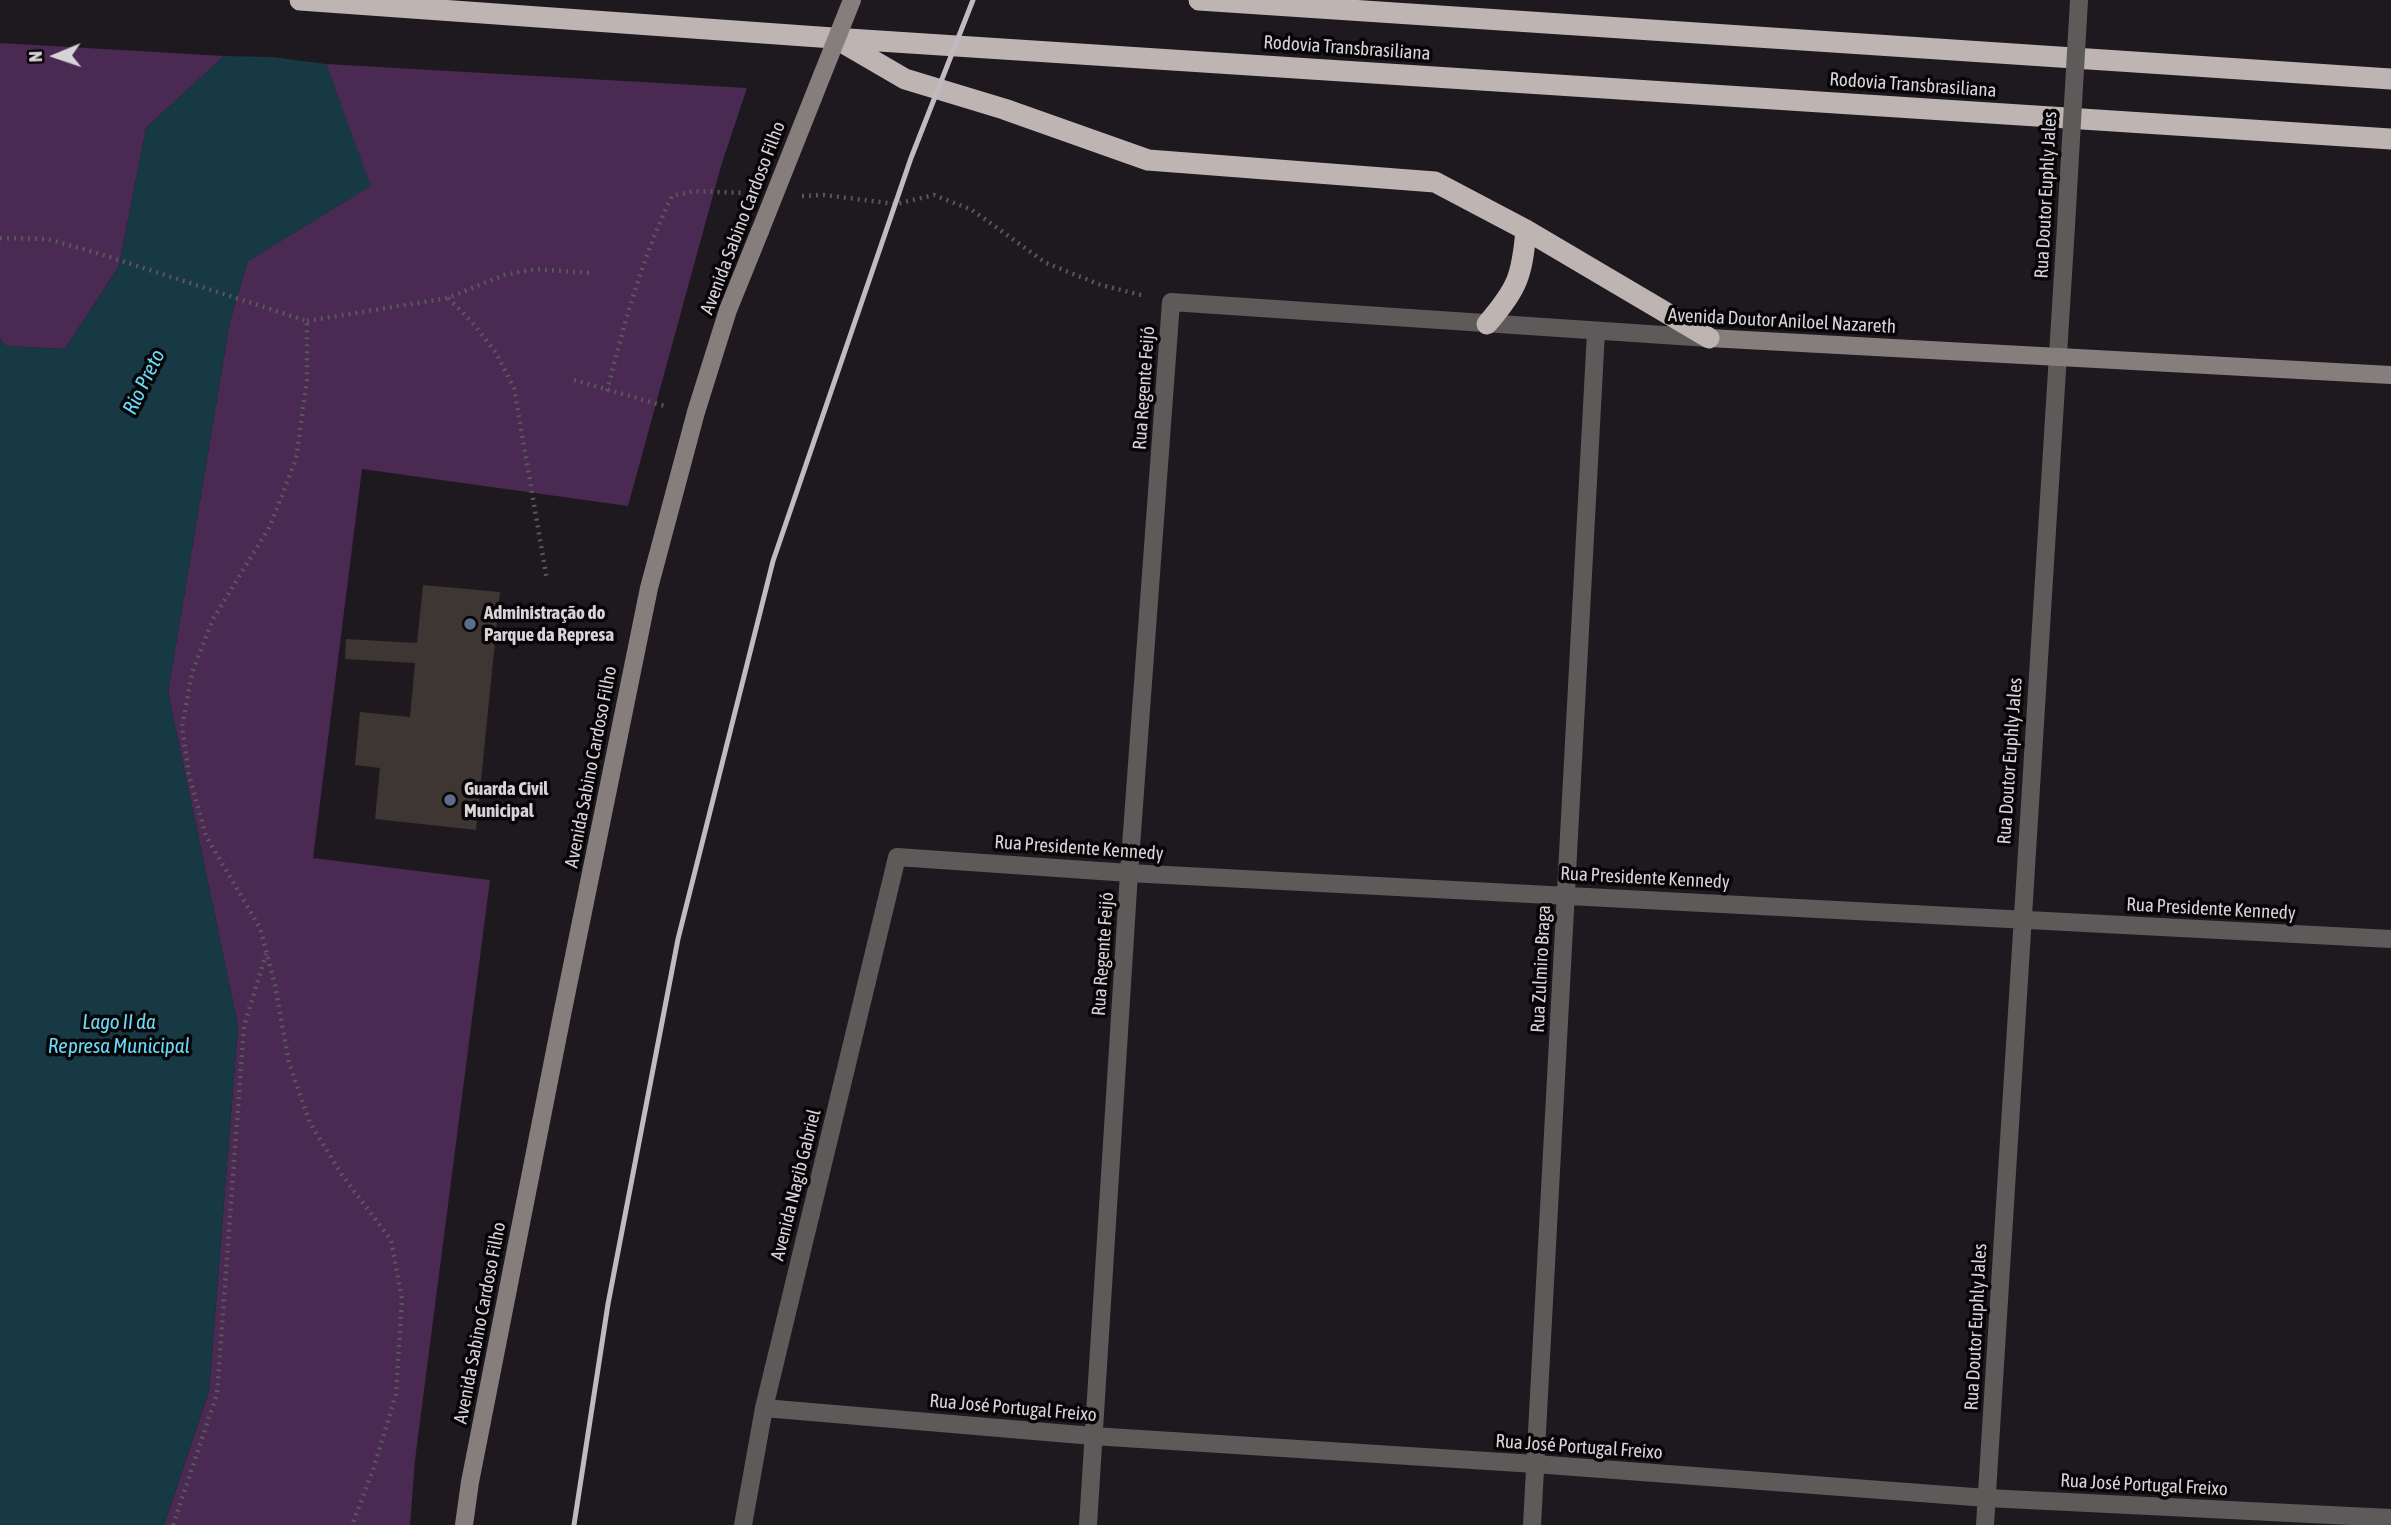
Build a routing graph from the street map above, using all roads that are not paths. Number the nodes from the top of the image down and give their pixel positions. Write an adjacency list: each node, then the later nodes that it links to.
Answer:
1 (300, 0): 5 (highway, Rodovia Transbrasiliana)
2 (852, 0): 25 (main road, Avenida Sabino Cardoso Filho, bridge)
3 (1199, 0): 6 (highway, Rodovia Transbrasiliana)
4 (2078, 0): 13 (street, Rua Doutor Euphly Jales, bridge)
5 (834, 37): 7 (highway, Rodovia Transbrasiliana); 8 (highway)
6 (2391, 79)
7 (2391, 139)
8 (1526, 230): 10 (highway); 12 (highway)
9 (1171, 302): 10 (street, Avenida Doutor Aniloel Nazareth); 16 (street, Rua Regente Feijó)
10 (1487, 324): 11 (street, Avenida Doutor Aniloel Nazareth)
11 (1597, 332): 12 (street, Avenida Doutor Aniloel Nazareth); 17 (street, Rua Zulmiro Braga)
12 (1709, 338): 13 (main road, Avenida Doutor Aniloel Nazareth)
13 (2056, 358): 14 (main road, Avenida Doutor Aniloel Nazareth); 18 (street, Rua Doutor Euphly Jales)
14 (2391, 375)
15 (897, 857): 16 (street, Rua Presidente Kennedy); 20 (street, Avenida Nagib Gabriel)
16 (1129, 873): 17 (street, Rua Presidente Kennedy); 21 (street, Rua Regente Feijó)
17 (1566, 895): 18 (street, Rua Presidente Kennedy); 22 (street, Rua Zulmiro Braga)
18 (2022, 921): 19 (street, Rua Presidente Kennedy); 23 (street, Rua Doutor Euphly Jales)
19 (2391, 939)
20 (764, 1408): 21 (street, Rua José Portugal Freixo); 26 (street, Avenida Nagib Gabriel)
21 (1093, 1436): 22 (street, Rua José Portugal Freixo); 27 (street, Rua Regente Feijó)
22 (1535, 1464): 23 (street, Rua José Portugal Freixo); 28 (street, Rua Zulmiro Braga)
23 (1987, 1498): 24 (street, Rua José Portugal Freixo); 29 (street, Rua Doutor Euphly Jales)
24 (2391, 1518)
25 (464, 1525)
26 (743, 1525)
27 (1088, 1525)
28 (1532, 1525)
29 (1985, 1525)

